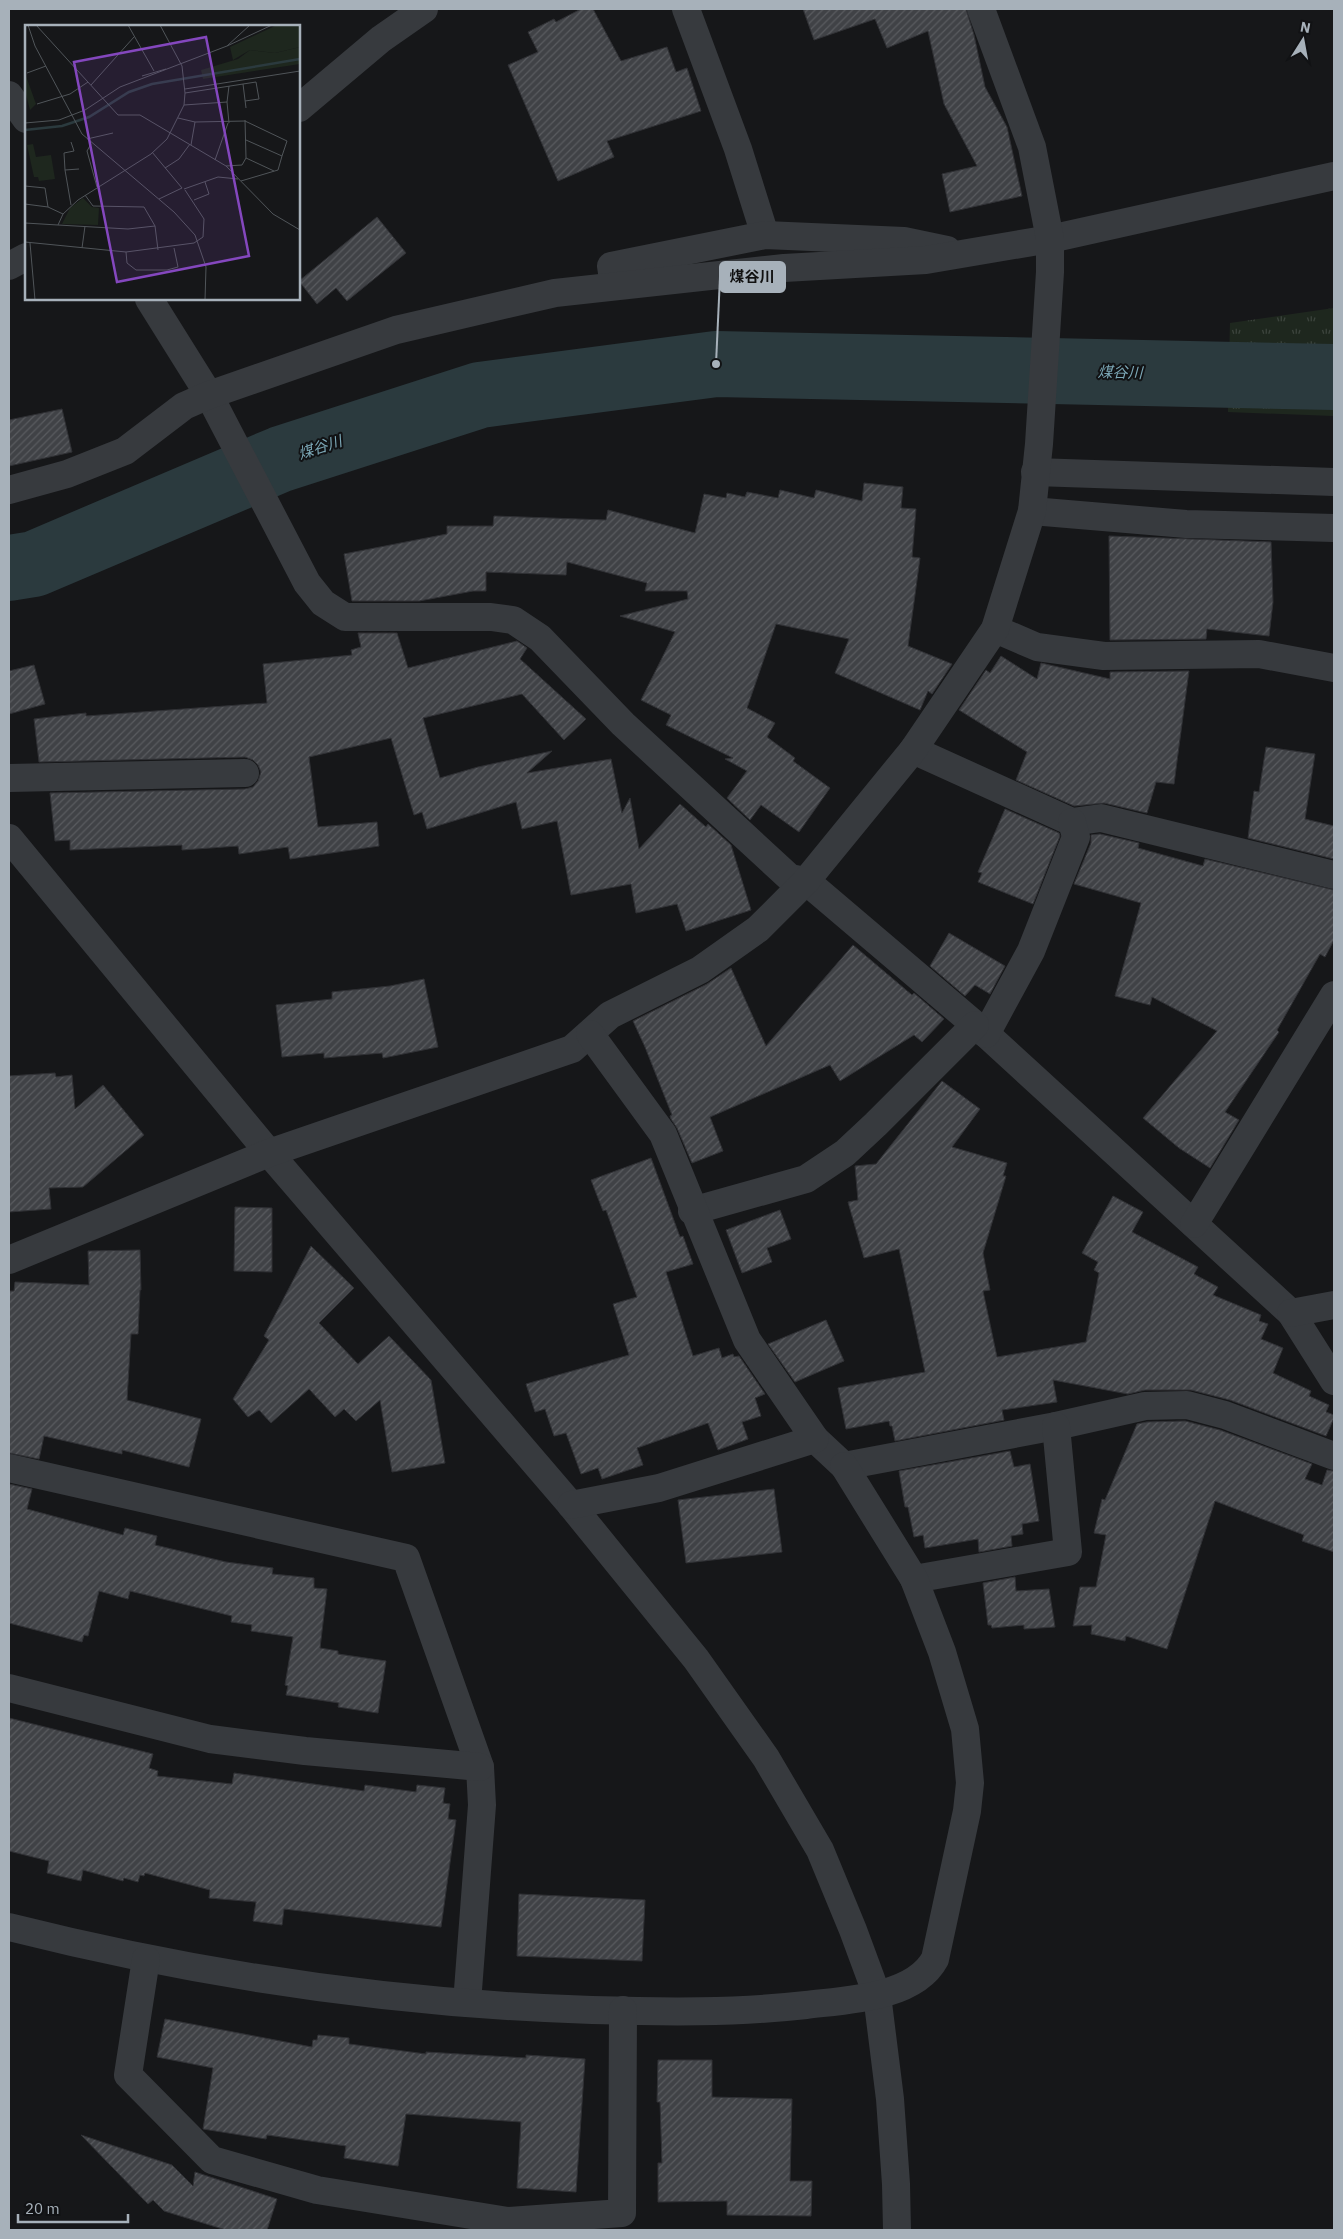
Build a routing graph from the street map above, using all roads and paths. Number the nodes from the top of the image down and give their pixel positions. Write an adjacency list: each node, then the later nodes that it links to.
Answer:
1 (424, 9): 5 (street)
2 (686, 9): 8 (street)
3 (981, 9): 9 (street)
4 (9, 94): 6 (street)
5 (300, 107)
6 (25, 118)
7 (1334, 176): 9 (street)
8 (765, 235): 10 (street); 13 (street)
9 (1050, 238): 10 (street); 16 (street)
10 (964, 254): 13 (street)
11 (25, 258): 12 (street)
12 (9, 266)
13 (614, 286): 15 (street)
14 (150, 300): 15 (street)
15 (209, 396): 18 (street); 29 (street)
16 (1035, 472): 17 (street); 19 (street)
17 (1334, 482)
18 (9, 490)
19 (1032, 511): 20 (street); 21 (street)
20 (1334, 528)
21 (995, 629): 22 (street); 23 (street)
22 (1334, 668)
23 (913, 750): 26 (street); 29 (street)
24 (245, 773): 25 (street)
25 (9, 778)
26 (1072, 822): 28 (street); 31 (street)
27 (9, 838): 33 (street)
28 (1334, 875)
29 (806, 880): 31 (street); 32 (street)
30 (1334, 995): 35 (street)
31 (981, 1030): 34 (street); 35 (street)
32 (590, 1034): 33 (street); 34 (street)
33 (269, 1153): 36 (street); 45 (street)
34 (692, 1211): 41 (street)
35 (1194, 1224): 38 (street)
36 (9, 1260)
37 (1334, 1304): 38 (street)
38 (1291, 1313): 39 (street)
39 (1334, 1381)
40 (1056, 1426): 42 (street); 43 (street); 46 (street)
41 (815, 1439): 43 (street); 45 (street)
42 (1334, 1456)
43 (844, 1466): 46 (street)
44 (9, 1468): 48 (street)
45 (572, 1505): 51 (street)
46 (914, 1579): 51 (street)
47 (9, 1688): 48 (street)
48 (480, 1767): 52 (street)
49 (9, 1927): 50 (street)
50 (146, 1960): 52 (street); 53 (street)
51 (877, 1995): 53 (street); 54 (street)
52 (468, 2003): 53 (street)
53 (623, 2010)
54 (897, 2230)

